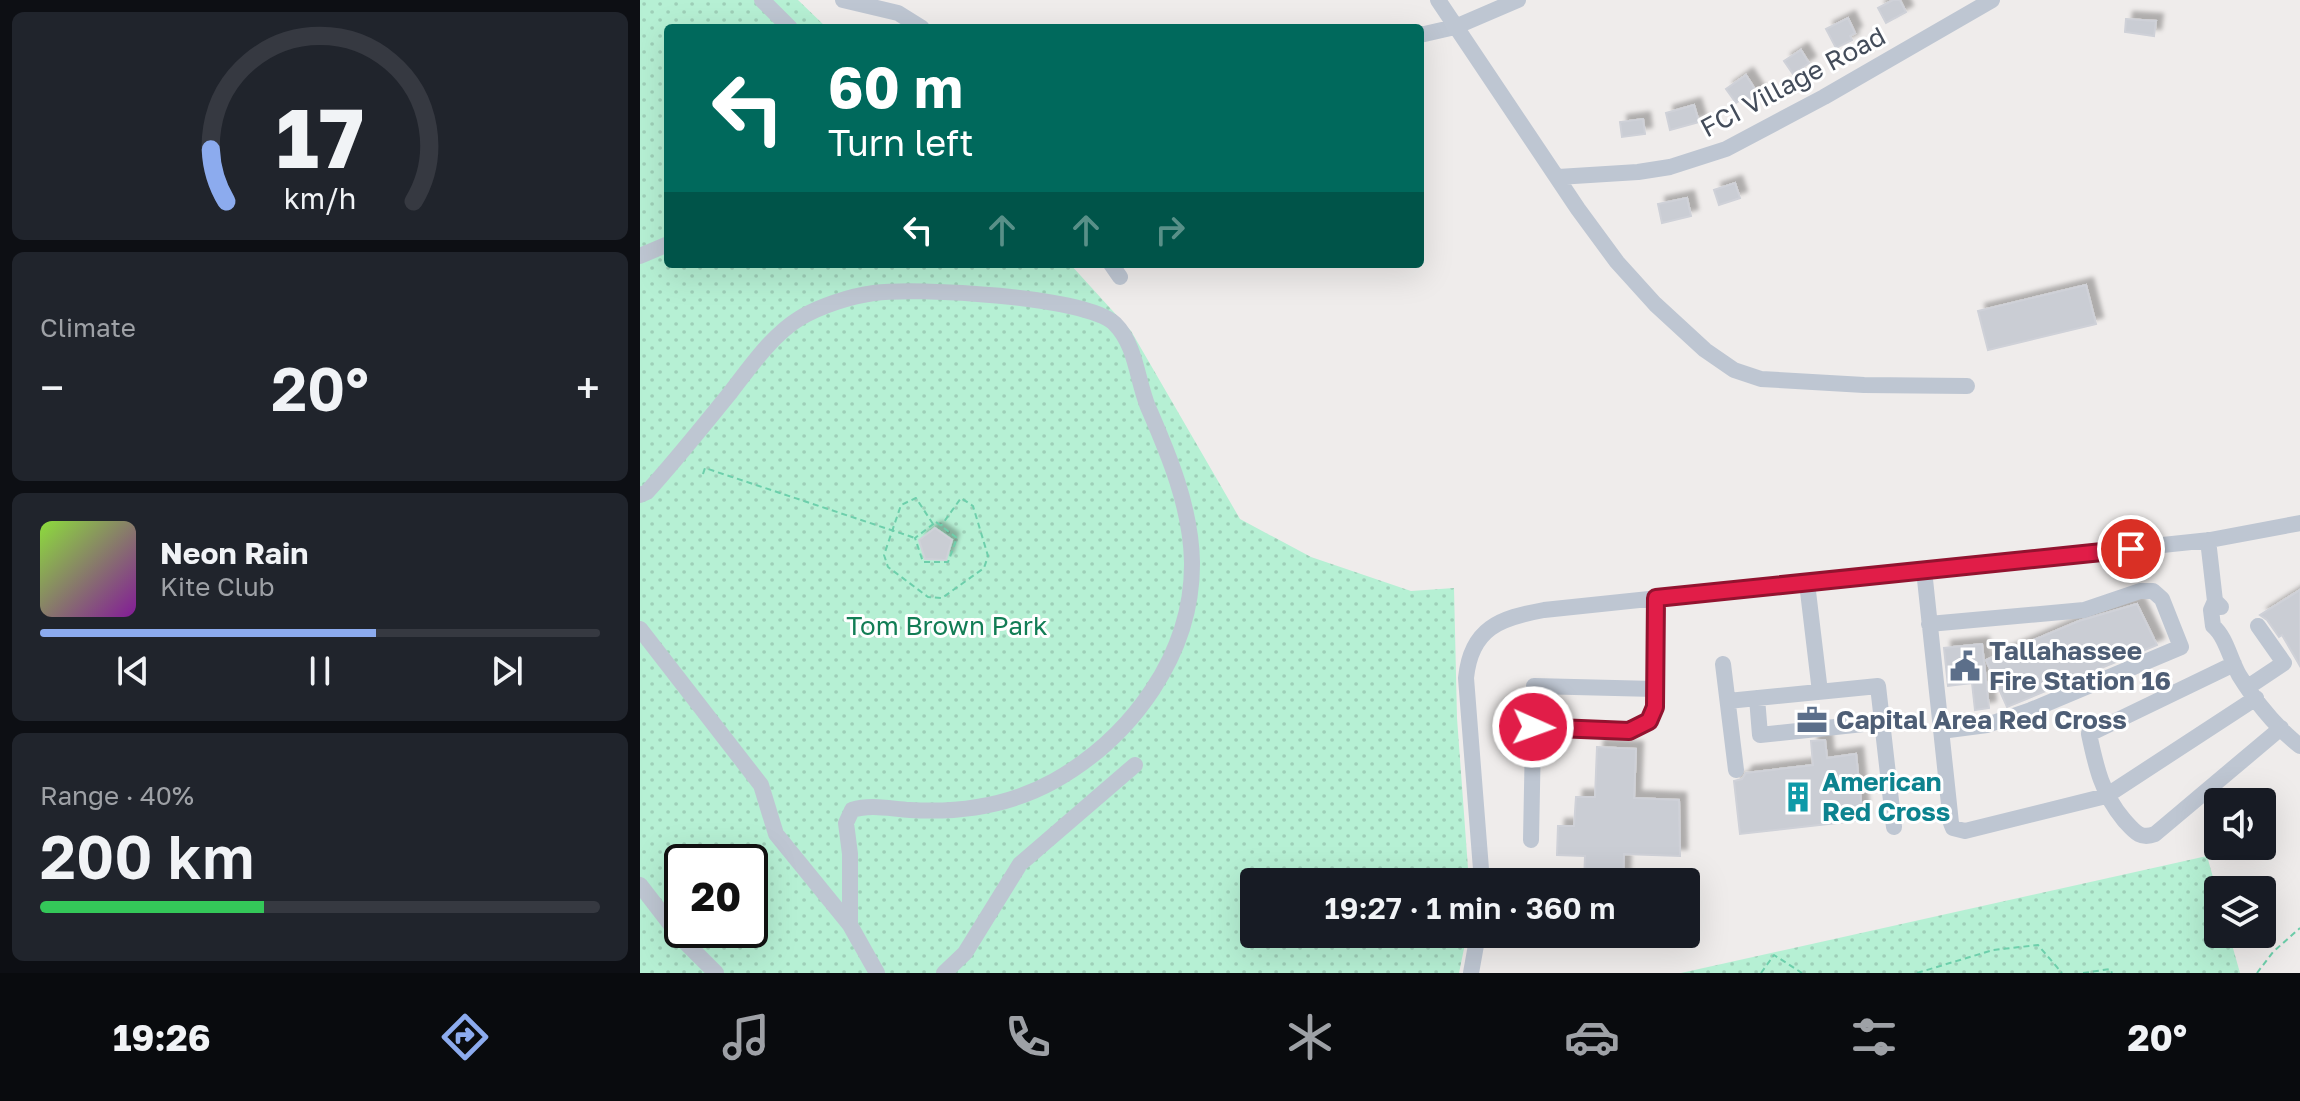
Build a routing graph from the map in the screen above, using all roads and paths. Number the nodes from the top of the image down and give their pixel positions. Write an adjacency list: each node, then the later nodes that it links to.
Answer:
1 (762, 0): 6 (street)
2 (843, 0): 7 (street)
3 (1438, 0): 8 (street)
4 (1518, 0): 8 (street)
5 (1992, 0): 10 (street, FCI Village Road)
6 (786, 24)
7 (916, 24)
8 (1455, 27): 9 (street); 10 (street)
9 (1424, 34)
10 (1558, 177): 13 (street)
11 (664, 246): 12 (street)
12 (640, 256)
13 (1967, 386)
14 (703, 474): 19 (path)
15 (640, 495): 47 (street)
16 (2300, 523): 21 (street)
17 (933, 524): 18 (path); 19 (path); 20 (path)
18 (941, 526): 19 (path); 20 (path)
19 (892, 530): 20 (path)
20 (915, 538)
21 (2208, 540): 22 (street); 29 (street)
22 (1924, 570): 23 (street); 25 (street)
23 (1807, 583): 24 (street); 31 (street)
24 (1656, 598): 30 (street); 45 (street)
25 (1929, 624): 38 (street); 38 (street)
26 (2258, 626): 32 (street)
27 (640, 629): 47 (street)
28 (1723, 664): 34 (street)
29 (2234, 664): 32 (street); 42 (street)
30 (1655, 689): 36 (street); 36 (street)
31 (1820, 692): 33 (street); 35 (street)
32 (2252, 693): 37 (street); 42 (street)
33 (1757, 698): 34 (street); 35 (street)
34 (1728, 701): 41 (street)
35 (1882, 722): 43 (street)
36 (1533, 727): 44 (street)
37 (2281, 728): 39 (street); 42 (street)
38 (1941, 731): 42 (street)
39 (2300, 746)
40 (1135, 765): 52 (street)
41 (1736, 770)
42 (2106, 796)
43 (1894, 827)
44 (1531, 840)
45 (1481, 868)
46 (640, 885): 50 (street)
47 (850, 925): 51 (street)
48 (2300, 928): 60 (path)
49 (1476, 948): 53 (street)
50 (716, 973)
51 (877, 973)
52 (944, 973)
53 (1471, 973)
54 (1761, 973): 55 (path)
55 (1802, 973)
56 (1917, 973): 57 (path)
57 (2062, 973)
58 (2083, 973): 59 (path)
59 (2112, 973)
60 (2257, 973)

